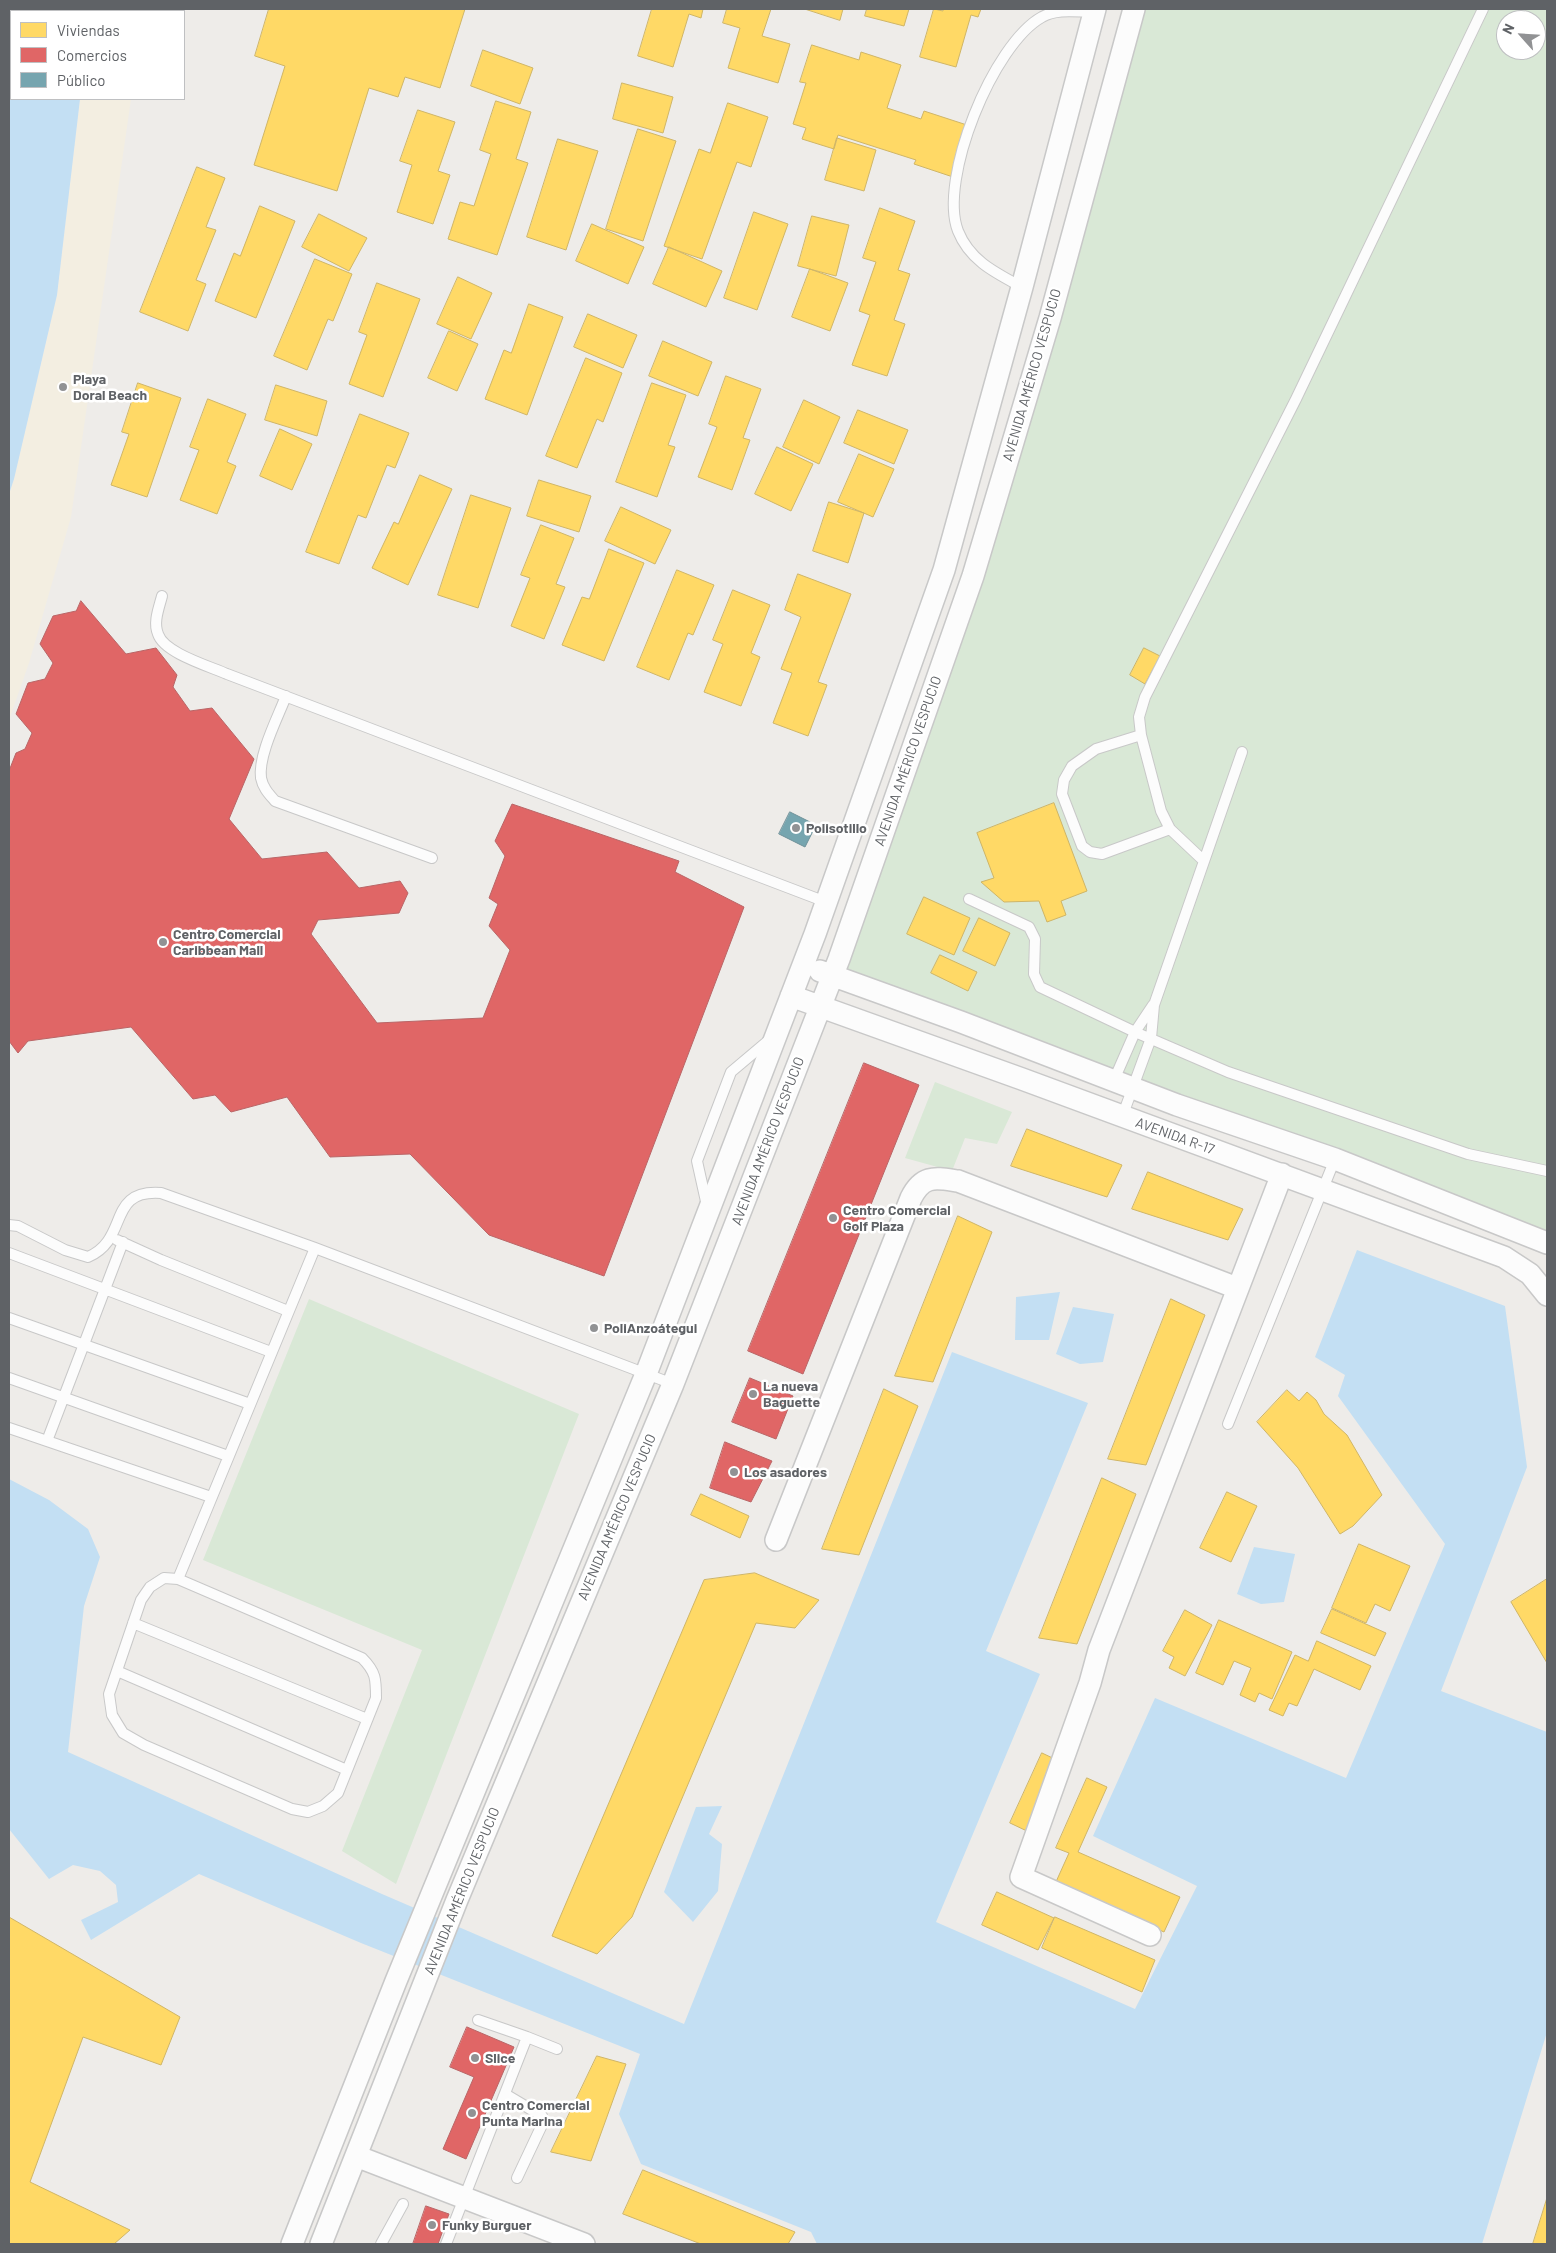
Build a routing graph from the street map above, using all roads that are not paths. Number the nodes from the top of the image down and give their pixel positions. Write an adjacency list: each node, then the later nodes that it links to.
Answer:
1 (1134, 9): 15 (street, AVENIDA AMÉRICO VESPUCIO)
2 (1483, 9): 7 (lane)
3 (1095, 10): 4 (street, AVENIDA AMÉRICO VESPUCIO); 4 (lane)
4 (1022, 288): 13 (street, AVENIDA AMÉRICO VESPUCIO)
5 (162, 596): 6 (lane)
6 (286, 696): 10 (lane); 13 (lane)
7 (1141, 735): 9 (lane); 9 (lane)
8 (1242, 752): 11 (lane)
9 (1170, 829): 11 (lane)
10 (432, 858)
11 (1204, 861): 17 (lane)
12 (969, 899): 19 (lane)
13 (826, 902): 14 (street, AVENIDA AMÉRICO VESPUCIO)
14 (804, 964): 15 (street); 16 (street, AVENIDA AMÉRICO VESPUCIO)
15 (832, 975): 18 (street, AVENIDA AMÉRICO VESPUCIO); 22 (street)
16 (792, 996): 18 (street, AVENIDA R-17); 20 (street, AVENIDA AMÉRICO VESPUCIO)
17 (1154, 1005): 19 (lane); 21 (lane)
18 (820, 1006): 24 (street, AVENIDA R-17); 47 (street, AVENIDA AMÉRICO VESPUCIO)
19 (1135, 1032): 21 (lane); 22 (lane)
20 (777, 1033): 29 (street, AVENIDA AMÉRICO VESPUCIO); 29 (lane)
21 (1151, 1038): 23 (lane); 26 (lane)
22 (1114, 1080): 23 (street)
23 (1133, 1088): 24 (lane); 25 (street)
24 (1122, 1117): 27 (street, AVENIDA R-17)
25 (1335, 1159): 28 (lane); 31 (street)
26 (1547, 1171)
27 (1282, 1174): 28 (street, AVENIDA R-17); 39 (street)
28 (1323, 1189): 37 (street, AVENIDA R-17); 50 (lane)
29 (708, 1213): 45 (street, AVENIDA AMÉRICO VESPUCIO)
30 (9, 1225): 32 (lane)
31 (1514, 1229): 34 (street); 37 (street)
32 (112, 1237): 33 (lane); 35 (lane)
33 (123, 1242): 38 (lane); 41 (lane)
34 (1547, 1243)
35 (315, 1248): 41 (lane); 45 (lane)
36 (9, 1253): 38 (lane)
37 (1504, 1257): 40 (street, AVENIDA R-17)
38 (106, 1288): 43 (lane); 44 (lane)
39 (1236, 1288): 55 (street); 61 (street)
40 (1547, 1294)
41 (288, 1311): 44 (lane)
42 (9, 1318): 43 (lane)
43 (85, 1344): 48 (lane); 49 (lane)
44 (271, 1352): 49 (lane)
45 (646, 1374): 47 (lane); 70 (street, AVENIDA AMÉRICO VESPUCIO)
46 (9, 1378): 48 (lane)
47 (673, 1384): 66 (street, AVENIDA AMÉRICO VESPUCIO)
48 (65, 1396): 52 (lane); 53 (lane)
49 (250, 1404): 53 (lane)
50 (1228, 1424)
51 (9, 1428): 52 (lane)
52 (47, 1441): 54 (lane)
53 (228, 1456): 54 (lane)
54 (211, 1497): 56 (lane)
55 (776, 1540)
56 (178, 1579): 57 (lane); 59 (lane)
57 (133, 1623): 58 (lane); 59 (lane)
58 (117, 1671): 60 (lane); 60 (lane)
59 (367, 1719): 60 (lane)
60 (347, 1770)
61 (1150, 1935)
62 (478, 2020): 63 (lane)
63 (527, 2038): 64 (lane); 65 (lane)
64 (557, 2049)
65 (505, 2094): 67 (lane); 68 (lane)
66 (356, 2156): 68 (street); 71 (street, AVENIDA AMÉRICO VESPUCIO)
67 (517, 2178)
68 (465, 2198): 73 (lane); 74 (street)
69 (403, 2204): 72 (lane)
70 (292, 2244)
71 (321, 2244)
72 (380, 2244)
73 (446, 2244)
74 (584, 2244)

